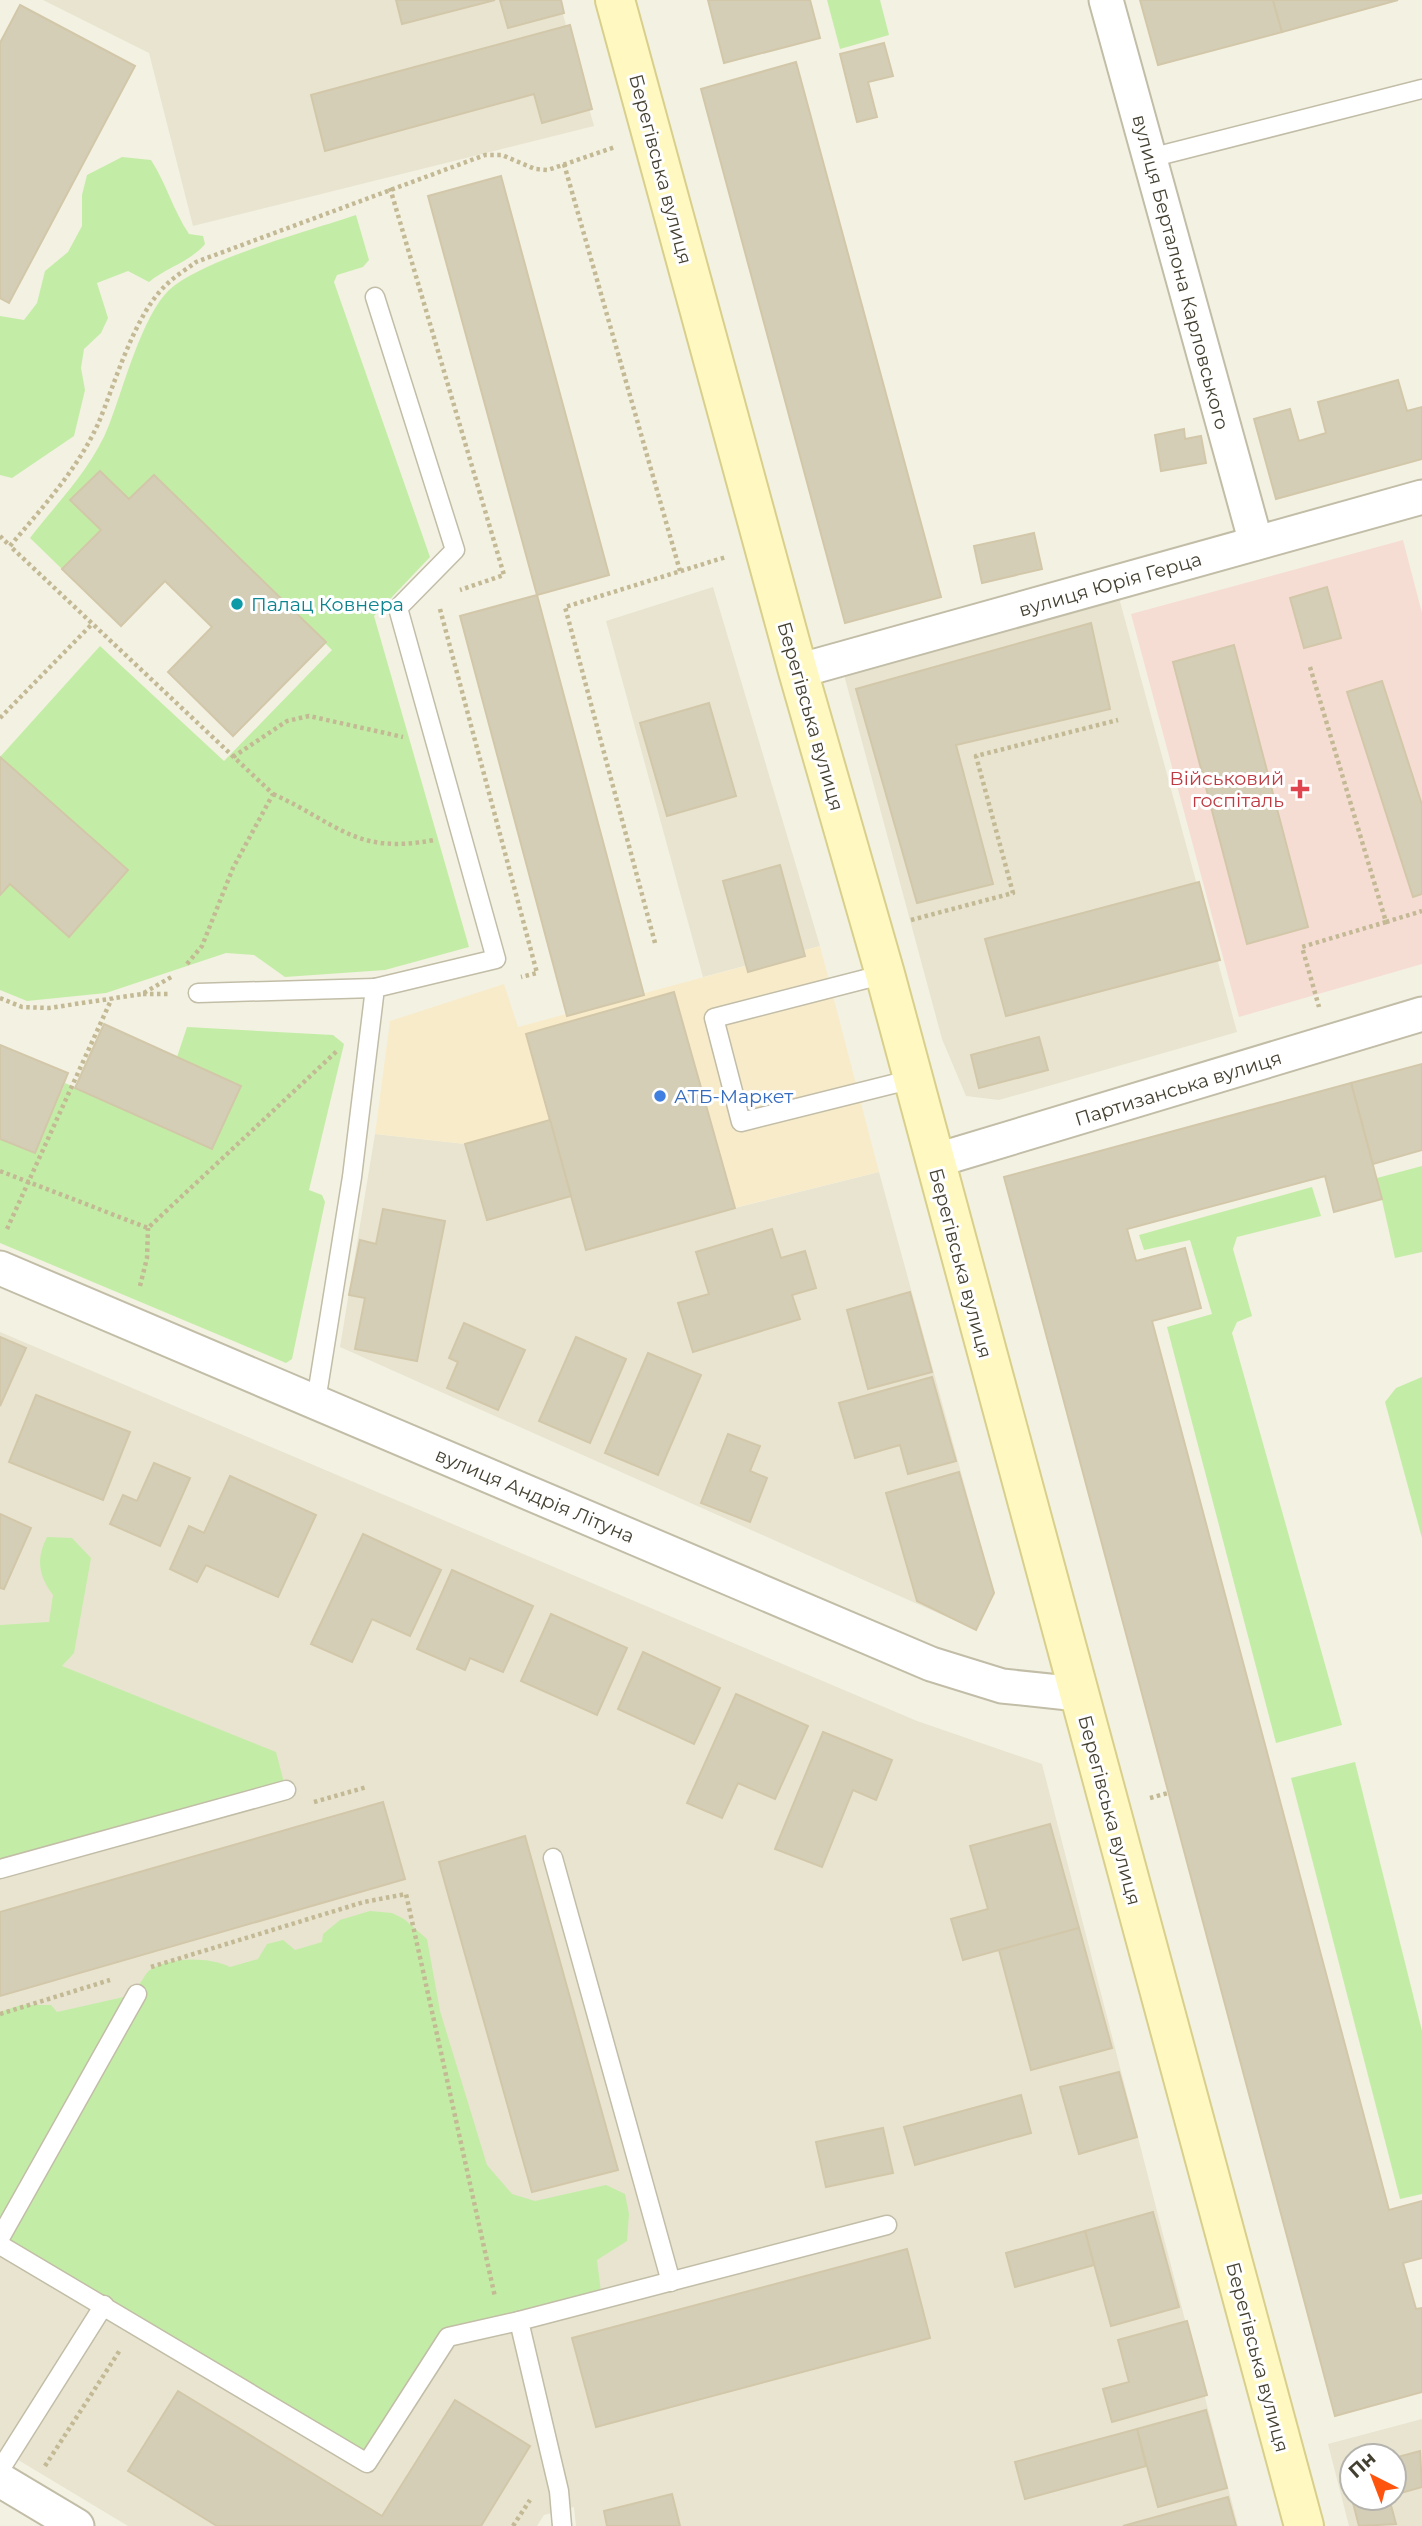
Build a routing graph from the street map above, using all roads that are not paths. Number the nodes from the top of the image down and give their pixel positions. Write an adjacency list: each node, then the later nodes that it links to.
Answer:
1 (615, 0): 8 (main road, Берегівська вулиця)
2 (1106, 0): 4 (street, вулиця Берталона Карловського)
3 (1422, 89): 4 (lane)
4 (1150, 158): 7 (street, вулиця Берталона Карловського)
5 (375, 297): 10 (lane)
6 (1422, 497): 7 (street, вулиця Юрія Герца)
7 (1256, 543): 8 (street, вулиця Юрія Герца)
8 (798, 671): 9 (main road, Берегівська вулиця)
9 (885, 974): 13 (main road, Берегівська вулиця); 13 (lane)
10 (375, 988): 11 (lane); 16 (lane)
11 (198, 993)
12 (1422, 1014): 14 (street, Партизанська вулиця)
13 (913, 1079): 14 (main road, Берегівська вулиця)
14 (934, 1161): 17 (main road, Берегівська вулиця)
15 (0, 1268): 16 (street, вулиця Андрія Літуна)
16 (316, 1401): 17 (street, вулиця Андрія Літуна)
17 (1078, 1694): 32 (main road, Берегівська вулиця)
18 (286, 1790): 20 (lane)
19 (553, 1858): 25 (lane)
20 (0, 1869)
21 (137, 1994): 23 (lane)
22 (887, 2225): 25 (lane)
23 (0, 2238)
24 (0, 2245): 26 (lane)
25 (671, 2281): 27 (lane)
26 (104, 2305): 27 (lane); 28 (lane)
27 (510, 2323): 31 (lane)
28 (0, 2470)
29 (13, 2488): 30 (street)
30 (77, 2526)
31 (562, 2526)
32 (1304, 2526)

